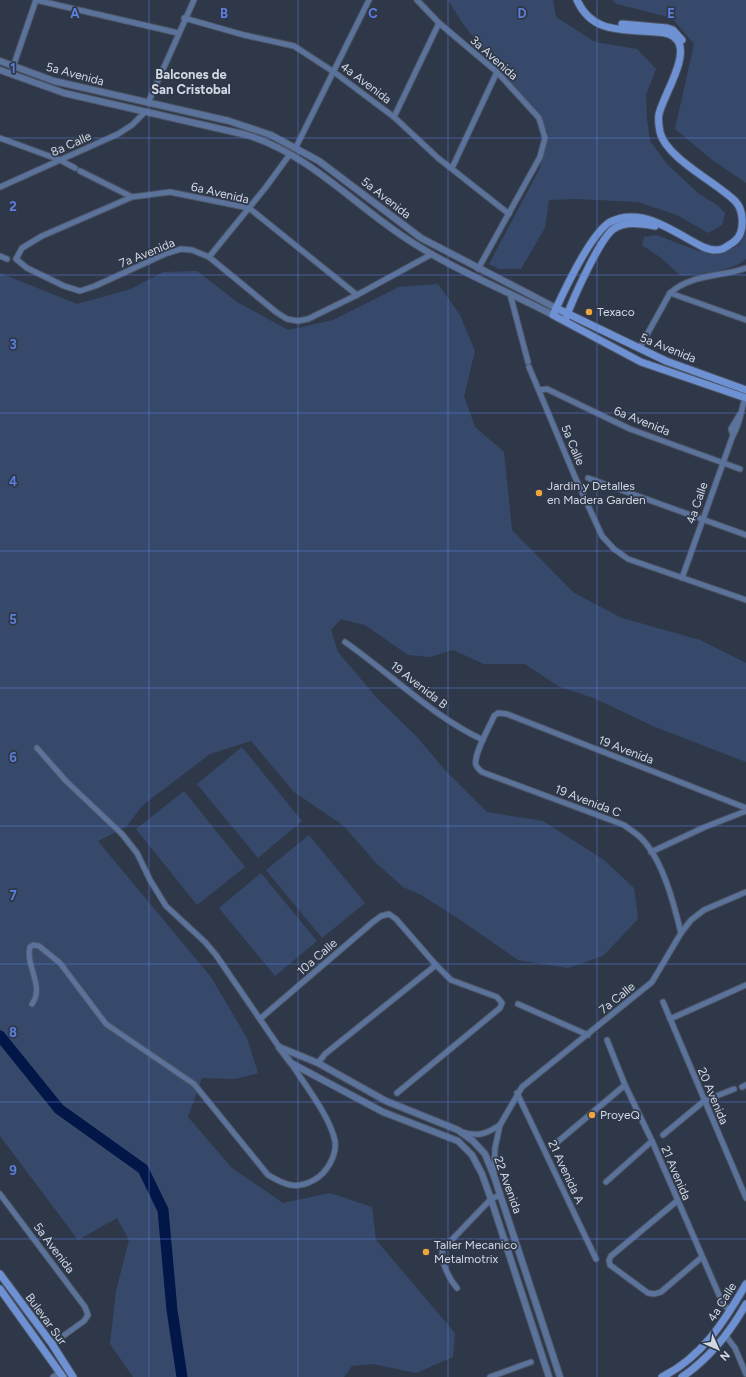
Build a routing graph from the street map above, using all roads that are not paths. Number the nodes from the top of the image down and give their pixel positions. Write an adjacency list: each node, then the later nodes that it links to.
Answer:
1 (36, 0): 9 (street); 11 (street)
2 (194, 0): 7 (street)
3 (369, 0): 13 (street)
4 (417, 0): 8 (street, 3a Avenida)
5 (577, 0): 25 (main road)
6 (582, 0): 25 (main road)
7 (184, 18): 9 (street); 13 (street, 4a Avenida)
8 (439, 23): 14 (street, 3a Avenida); 19 (street)
9 (178, 33): 16 (street)
10 (0, 61): 11 (street, 5a Avenida)
11 (13, 67): 15 (street, 5a Avenida)
12 (0, 70): 17 (street, 5a Avenida)
13 (334, 72): 19 (street, 4a Avenida); 23 (street)
14 (497, 72): 28 (street); 33 (street, 3a Avenida)
15 (114, 96): 16 (street, 5a Avenida); 17 (street)
16 (148, 103): 20 (street, 5a Avenida)
17 (111, 104): 18 (street, 5a Avenida)
18 (145, 112): 21 (street, 5a Avenida); 26 (street, 8a Calle)
19 (394, 117): 28 (street, 4a Avenida)
20 (258, 130): 21 (street); 23 (street, 5a Avenida)
21 (255, 137): 24 (street, 5a Avenida)
22 (0, 138): 26 (street)
23 (296, 147): 34 (street, 5a Avenida)
24 (290, 154): 32 (street); 36 (street, 5a Avenida)
25 (681, 159): 35 (main road)
26 (60, 160): 27 (street); 30 (street, 8a Calle)
27 (75, 168)
28 (452, 168): 33 (street, 4a Avenida)
29 (80, 171): 31 (street)
30 (0, 188)
31 (132, 197): 32 (street, 6a Avenida); 40 (street, 6a Avenida)
32 (249, 208): 39 (street); 46 (street, 6a Avenida)
33 (509, 214): 43 (street)
34 (407, 228): 36 (street); 43 (street, 5a Avenida)
35 (666, 228): 47 (main road); 48 (main road)
36 (402, 236): 37 (street, 5a Avenida)
37 (432, 254): 45 (street, 5a Avenida); 46 (street)
38 (0, 256): 41 (street)
39 (209, 256): 40 (street, 7a Avenida); 46 (street, 7a Avenida)
40 (16, 258)
41 (6, 259)
42 (746, 268): 44 (street)
43 (478, 269): 47 (street, 5a Avenida)
44 (670, 293): 49 (street); 50 (street)
45 (510, 294): 47 (street, 5a Avenida); 51 (street, 5a Calle)
46 (358, 295)
47 (554, 312): 48 (main road, 5a Avenida)
48 (566, 318): 50 (main road, 5a Avenida); 53 (main road, 5a Avenida)
49 (746, 320)
50 (639, 349): 52 (main road, 5a Avenida)
51 (539, 390): 54 (street, 6a Avenida); 59 (street, 5a Calle)
52 (746, 390)
53 (746, 398): 54 (street, 4a Calle)
54 (723, 463): 55 (street, 6a Avenida); 57 (street, 4a Calle)
55 (740, 469)
56 (588, 478): 57 (street)
57 (702, 520): 58 (street); 59 (street, 4a Calle)
58 (746, 535)
59 (682, 578): 60 (street, 5a Calle)
60 (746, 600)
61 (345, 642): 62 (street, 19 Avenida B)
62 (483, 740): 64 (street, 19 Avenida); 65 (street, 19 Avenida C)
63 (37, 748): 73 (street)
64 (746, 810): 65 (street)
65 (651, 852): 67 (street, 19 Avenida C)
66 (746, 892): 67 (street, 7a Calle)
67 (681, 932): 75 (street, 7a Calle)
68 (436, 965): 73 (street, 10a Calle); 79 (street); 82 (street)
69 (746, 985): 74 (street)
70 (663, 1002): 74 (street, 20 Avenida)
71 (32, 1004): 78 (street)
72 (518, 1004): 75 (street)
73 (261, 1018): 77 (street)
74 (670, 1019): 85 (street, 20 Avenida)
75 (588, 1035): 83 (street, 7a Calle)
76 (607, 1040): 80 (street, 21 Avenida)
77 (279, 1047): 78 (street); 79 (street, 22 Avenida)
78 (291, 1063): 86 (street, 22 Avenida)
79 (318, 1063): 84 (street, 22 Avenida)
80 (625, 1085): 90 (street, 21 Avenida); 91 (street)
81 (734, 1089): 85 (street)
82 (397, 1093)
83 (517, 1093): 87 (street, 7a Calle); 101 (street, 21 Avenida A)
84 (386, 1101): 86 (street); 88 (street, 22 Avenida)
85 (704, 1101): 89 (street); 96 (street, 20 Avenida)
86 (383, 1112): 97 (street, 22 Avenida)
87 (500, 1125): 88 (street); 92 (street, 7a Calle)
88 (458, 1130): 92 (street, 22 Avenida)
89 (663, 1135)
90 (652, 1141): 93 (street); 98 (street, 21 Avenida)
91 (555, 1144)
92 (494, 1176): 95 (street, 22 Avenida)
93 (606, 1182)
94 (0, 1194): 99 (street, 5a Avenida)
95 (500, 1195): 97 (street); 110 (street, 22 Avenida)
96 (746, 1198)
97 (491, 1199): 104 (street); 111 (street, 22 Avenida)
98 (677, 1201): 100 (street, 21 Avenida); 100 (street)
99 (2, 1202): 109 (street, 5a Avenida)
100 (702, 1257): 107 (street, 21 Avenida)
101 (596, 1259)
102 (0, 1274): 109 (main road, Bulevar Sur)
103 (746, 1284): 107 (main road, 4a Calle)
104 (457, 1288)
105 (0, 1289): 113 (main road, Bulevar Sur)
106 (746, 1304): 108 (main road, 4a Calle)
107 (730, 1311): 120 (main road, 4a Calle)
108 (726, 1336): 114 (street); 121 (main road, 4a Calle)
109 (52, 1344): 116 (main road, Bulevar Sur)
110 (552, 1353): 111 (street); 119 (street, 22 Avenida)
111 (541, 1356): 118 (street, 22 Avenida)
112 (531, 1362): 117 (street)
113 (62, 1374): 115 (street)
114 (746, 1374)
115 (53, 1377)
116 (73, 1377)
117 (490, 1377)
118 (549, 1377)
119 (560, 1377)
120 (662, 1377)
121 (682, 1377)

